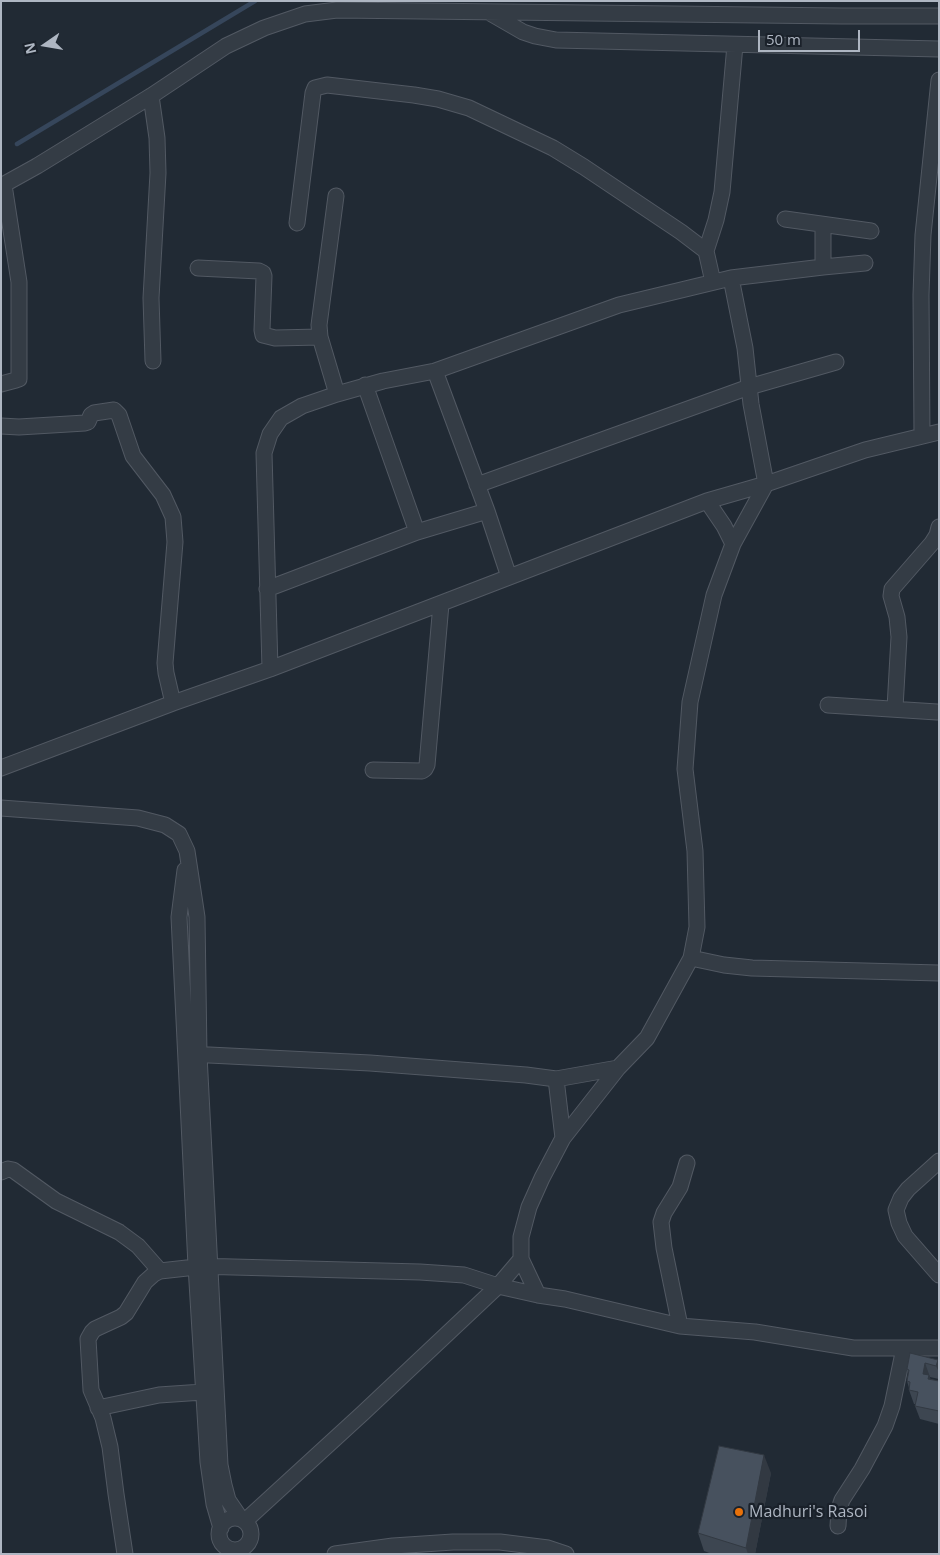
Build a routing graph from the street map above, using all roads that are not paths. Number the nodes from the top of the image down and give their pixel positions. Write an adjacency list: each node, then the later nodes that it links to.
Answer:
1 (488, 12): 2 (street); 3 (street); 6 (street)
2 (939, 16)
3 (735, 45): 4 (street); 13 (street)
4 (939, 49)
5 (939, 80): 29 (street)
6 (151, 96): 7 (street); 20 (street)
7 (3, 185): 23 (street)
8 (336, 196): 19 (street)
9 (785, 219): 11 (street)
10 (297, 223): 13 (street)
11 (823, 225): 12 (street); 15 (street)
12 (872, 231)
13 (706, 252): 18 (street)
14 (864, 263): 15 (street)
15 (823, 267): 17 (street)
16 (198, 268): 19 (street)
17 (731, 278): 18 (street); 25 (street)
18 (713, 282): 22 (street)
19 (320, 337): 26 (street)
20 (153, 361)
21 (836, 362): 25 (street)
22 (435, 371): 24 (street); 31 (street)
23 (1, 384)
24 (365, 385): 26 (street); 34 (street)
25 (749, 387): 30 (street); 31 (street)
26 (337, 394): 38 (street)
27 (1, 426): 41 (street)
28 (939, 432): 29 (street)
29 (922, 436): 30 (street)
30 (766, 484): 32 (street); 36 (street)
31 (477, 485): 33 (street)
32 (707, 501): 36 (street); 37 (street)
33 (486, 511): 34 (street); 37 (street)
34 (417, 532): 38 (street)
35 (938, 533): 43 (street)
36 (732, 544): 48 (street)
37 (509, 577): 39 (street)
38 (267, 589): 40 (street)
39 (440, 604): 40 (street); 46 (street)
40 (270, 669): 41 (street)
41 (173, 703): 45 (street)
42 (828, 705): 43 (street)
43 (895, 708): 44 (street)
44 (937, 712)
45 (1, 768)
46 (374, 770)
47 (1, 808): 50 (street)
48 (691, 958): 49 (street); 51 (street)
49 (939, 973)
50 (193, 1054): 52 (street); 58 (street)
51 (618, 1068): 52 (street); 53 (street)
52 (556, 1079): 53 (street)
53 (563, 1138): 57 (street)
54 (939, 1161): 60 (street)
55 (687, 1162): 63 (street)
56 (1, 1172): 59 (street)
57 (521, 1258): 61 (street); 62 (street)
58 (201, 1267): 59 (street); 61 (street); 66 (street); 68 (street)
59 (160, 1271): 67 (street)
60 (939, 1275)
61 (498, 1286): 62 (street); 68 (street)
62 (538, 1295): 63 (street)
63 (680, 1326): 64 (street)
64 (904, 1348): 65 (street); 69 (street)
65 (939, 1348)
66 (203, 1392): 67 (street); 70 (street)
67 (98, 1408): 73 (street)
68 (243, 1520): 70 (street); 72 (street)
69 (838, 1526)
70 (221, 1528): 71 (street)
71 (219, 1549): 72 (street)
72 (245, 1551)
73 (125, 1554)
74 (335, 1554): 75 (street)
75 (566, 1554)

